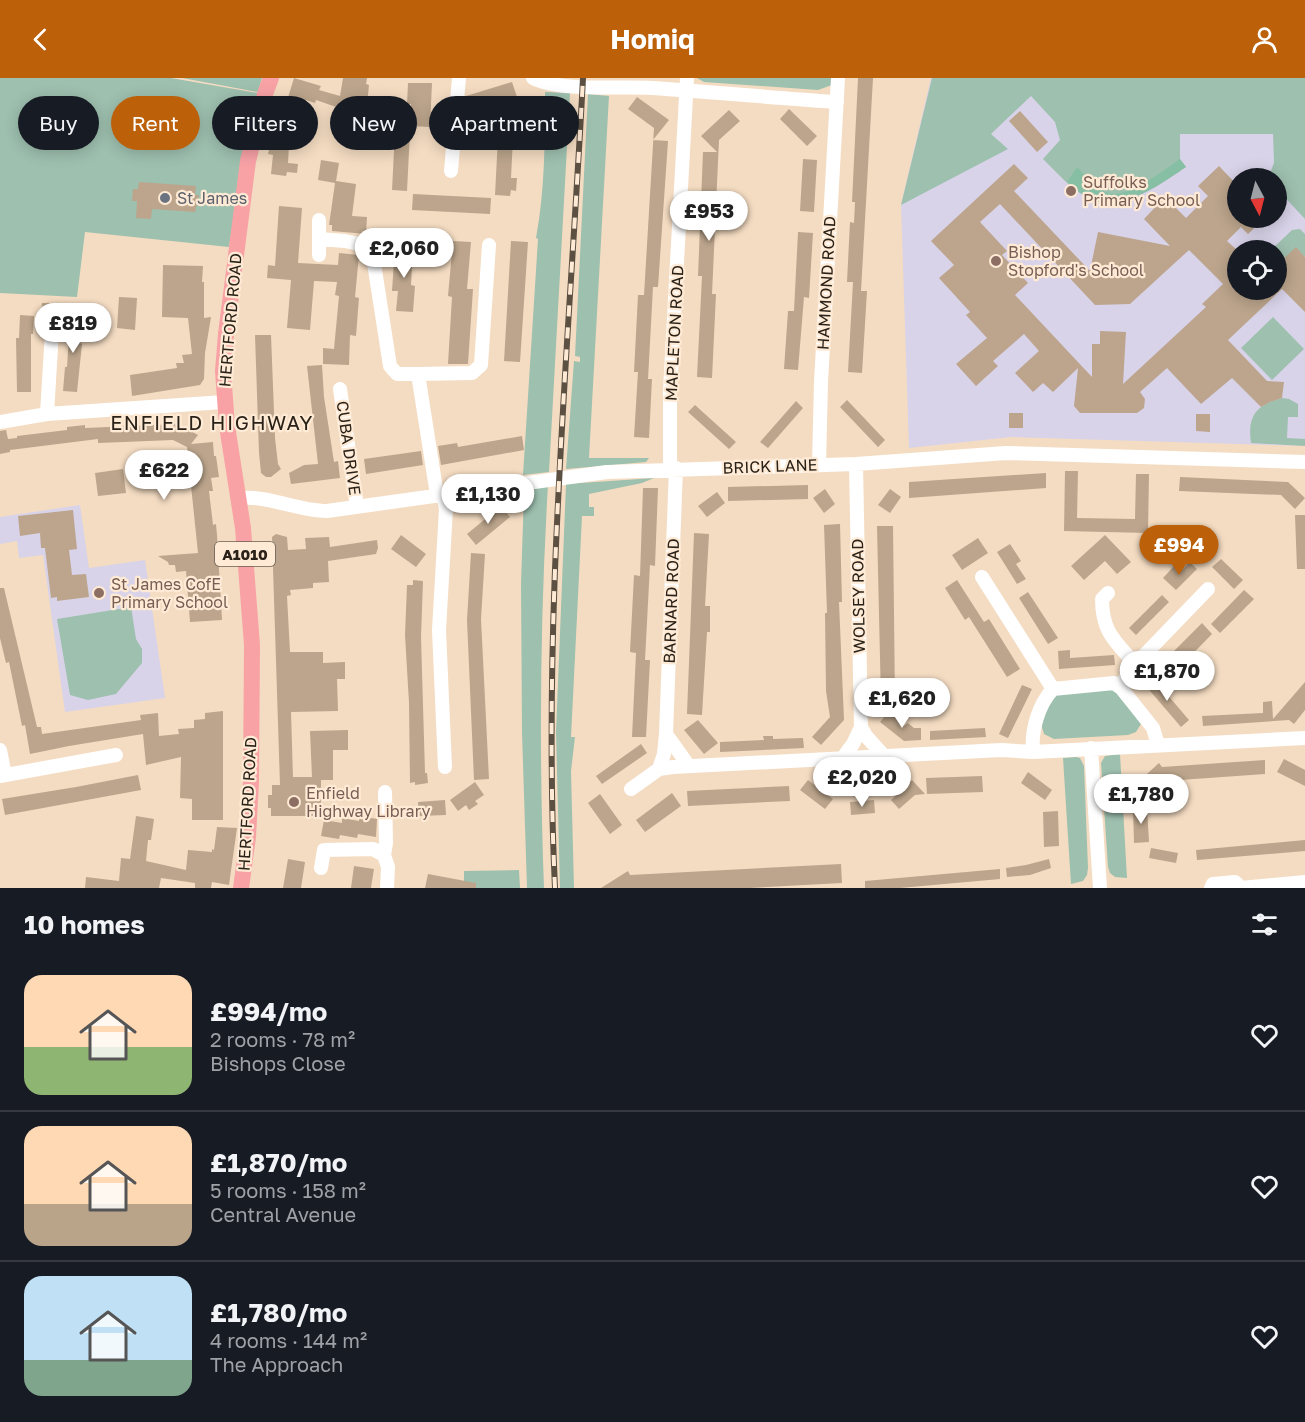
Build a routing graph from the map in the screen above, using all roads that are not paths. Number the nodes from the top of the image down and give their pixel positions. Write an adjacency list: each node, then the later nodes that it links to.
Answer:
1 (271, 78): 15 (main road, HERTFORD ROAD / A1010)
2 (459, 78): 7 (street)
3 (533, 78): 5 (street)
4 (838, 78): 6 (street, HAMMOND ROAD)
5 (686, 84): 6 (street); 21 (street, MAPLETON ROAD)
6 (837, 102): 20 (street, HAMMOND ROAD)
7 (451, 171)
8 (319, 220): 9 (street)
9 (319, 239): 11 (street); 13 (street)
10 (489, 245): 13 (street)
11 (319, 255)
12 (52, 331): 16 (street)
13 (418, 374): 22 (street)
14 (340, 389): 24 (street, CUBA DRIVE)
15 (224, 402): 16 (street); 23 (main road, HERTFORD ROAD / A1010)
16 (47, 414): 17 (street)
17 (0, 422)
18 (1304, 463): 19 (street, BRICK LANE)
19 (855, 464): 20 (street, BRICK LANE); 31 (street, WOLSEY ROAD)
20 (819, 465): 21 (street, BRICK LANE)
21 (673, 468): 22 (street, BRICK LANE); 32 (street, BARNARD ROAD)
22 (440, 494): 24 (street, BRICK LANE); 41 (street)
23 (239, 498): 24 (street, BRICK LANE); 50 (main road, HERTFORD ROAD / A1010)
24 (357, 507)
25 (982, 577): 30 (street)
26 (1208, 589): 28 (street)
27 (1108, 593): 28 (street)
28 (1135, 664): 29 (street)
29 (1121, 688): 30 (street); 34 (street)
30 (1053, 689): 37 (street)
31 (861, 727): 39 (street); 40 (street)
32 (666, 734): 42 (street); 43 (street, BARNARD ROAD)
33 (1305, 738): 34 (street)
34 (1158, 745): 35 (street)
35 (1091, 748): 37 (street); 52 (street)
36 (0, 750): 44 (street)
37 (1033, 752): 39 (street)
38 (116, 755): 44 (street)
39 (884, 756): 40 (street)
40 (842, 759): 42 (street)
41 (445, 766)
42 (689, 766): 43 (street)
43 (659, 769): 45 (street)
44 (3, 775)
45 (631, 789)
46 (385, 792): 47 (street)
47 (384, 855): 48 (street); 51 (street)
48 (321, 868)
49 (1305, 882): 54 (street)
50 (241, 888)
51 (387, 888)
52 (1100, 888)
53 (1212, 888): 54 (street)
54 (1241, 888)

